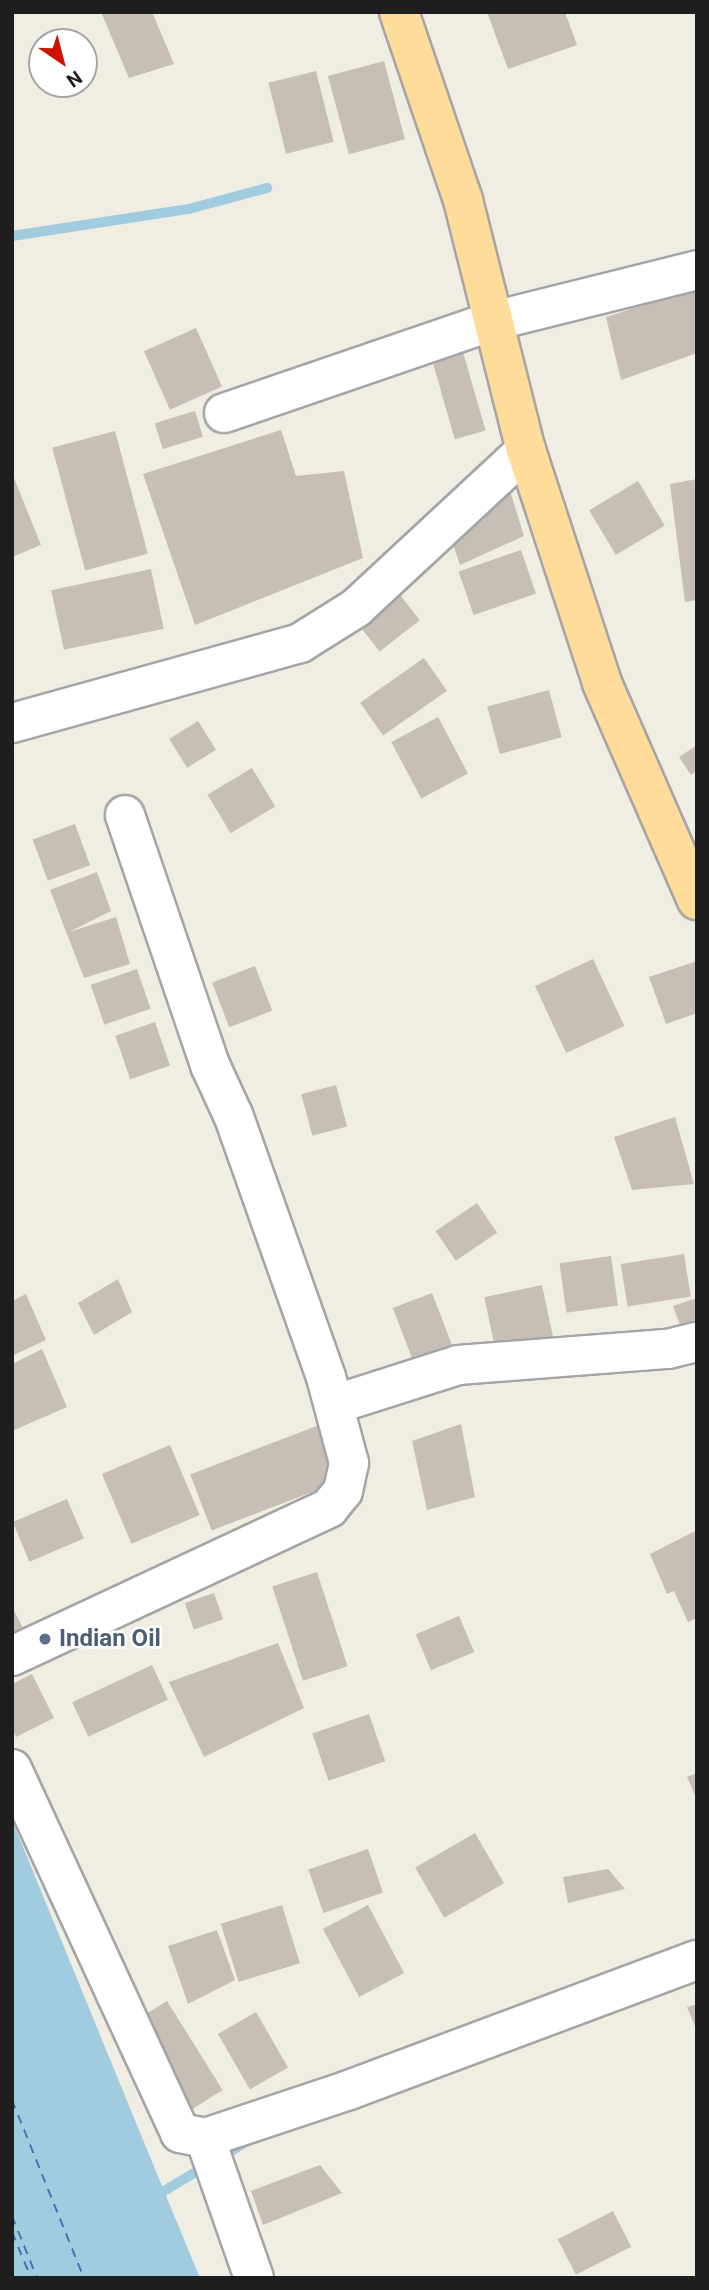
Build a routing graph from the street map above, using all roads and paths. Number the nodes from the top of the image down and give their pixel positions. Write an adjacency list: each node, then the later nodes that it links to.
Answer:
1 (400, 12): 3 (main road)
2 (697, 270): 3 (street)
3 (494, 321): 4 (street); 5 (main road)
4 (224, 413)
5 (526, 450): 6 (street); 8 (main road)
6 (12, 723)
7 (125, 815): 10 (street)
8 (696, 896)
9 (697, 1342): 10 (street)
10 (336, 1404): 11 (street)
11 (12, 1656)
12 (12, 1769): 14 (street)
13 (697, 1961): 14 (street)
14 (206, 2139): 15 (street)
15 (254, 2278)

